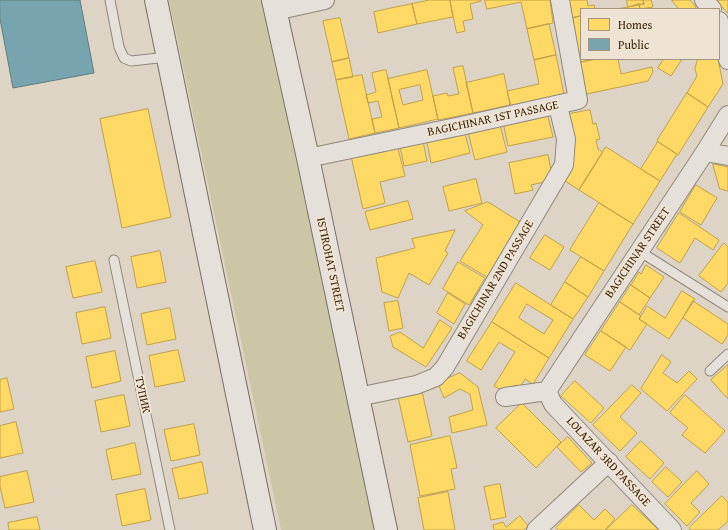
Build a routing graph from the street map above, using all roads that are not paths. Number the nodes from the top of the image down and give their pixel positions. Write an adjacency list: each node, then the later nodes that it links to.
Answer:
1 (110, 0): 9 (lane)
2 (156, 0): 9 (main road)
3 (325, 0): 6 (street)
4 (560, 0): 11 (street, BАGICHINAR 1ST PASSAGE)
5 (704, 0): 7 (street)
6 (274, 6): 15 (main road, ISTIROHAT STREET)
7 (711, 8)
8 (723, 24): 10 (street)
9 (168, 57): 26 (main road)
10 (728, 60)
11 (558, 106): 15 (street, BАGICHINAR 1ST PASSAGE); 22 (street, BАGICHINAR 2ND PASSAGE)
12 (728, 114): 13 (street, BАGICHINAR STREET)
13 (705, 152): 14 (street); 16 (street, BАGICHINAR STREET)
14 (728, 156)
15 (308, 158): 22 (main road, ISTIROHAT STREET)
16 (639, 251): 18 (lane); 21 (street, BАGICHINAR STREET)
17 (114, 260): 25 (lane, ТУПИК)
18 (728, 307)
19 (728, 354): 20 (lane)
20 (710, 371)
21 (547, 391): 23 (street); 24 (street, LOLAZAR 3RD PASSAGE)
22 (358, 397): 27 (main road, ISTIROHAT STREET)
23 (505, 397)
24 (609, 462): 28 (street); 29 (street, LOLAZAR 3RD PASSAGE)
25 (170, 530)
26 (265, 530)
27 (386, 530)
28 (536, 530)
29 (672, 530)

